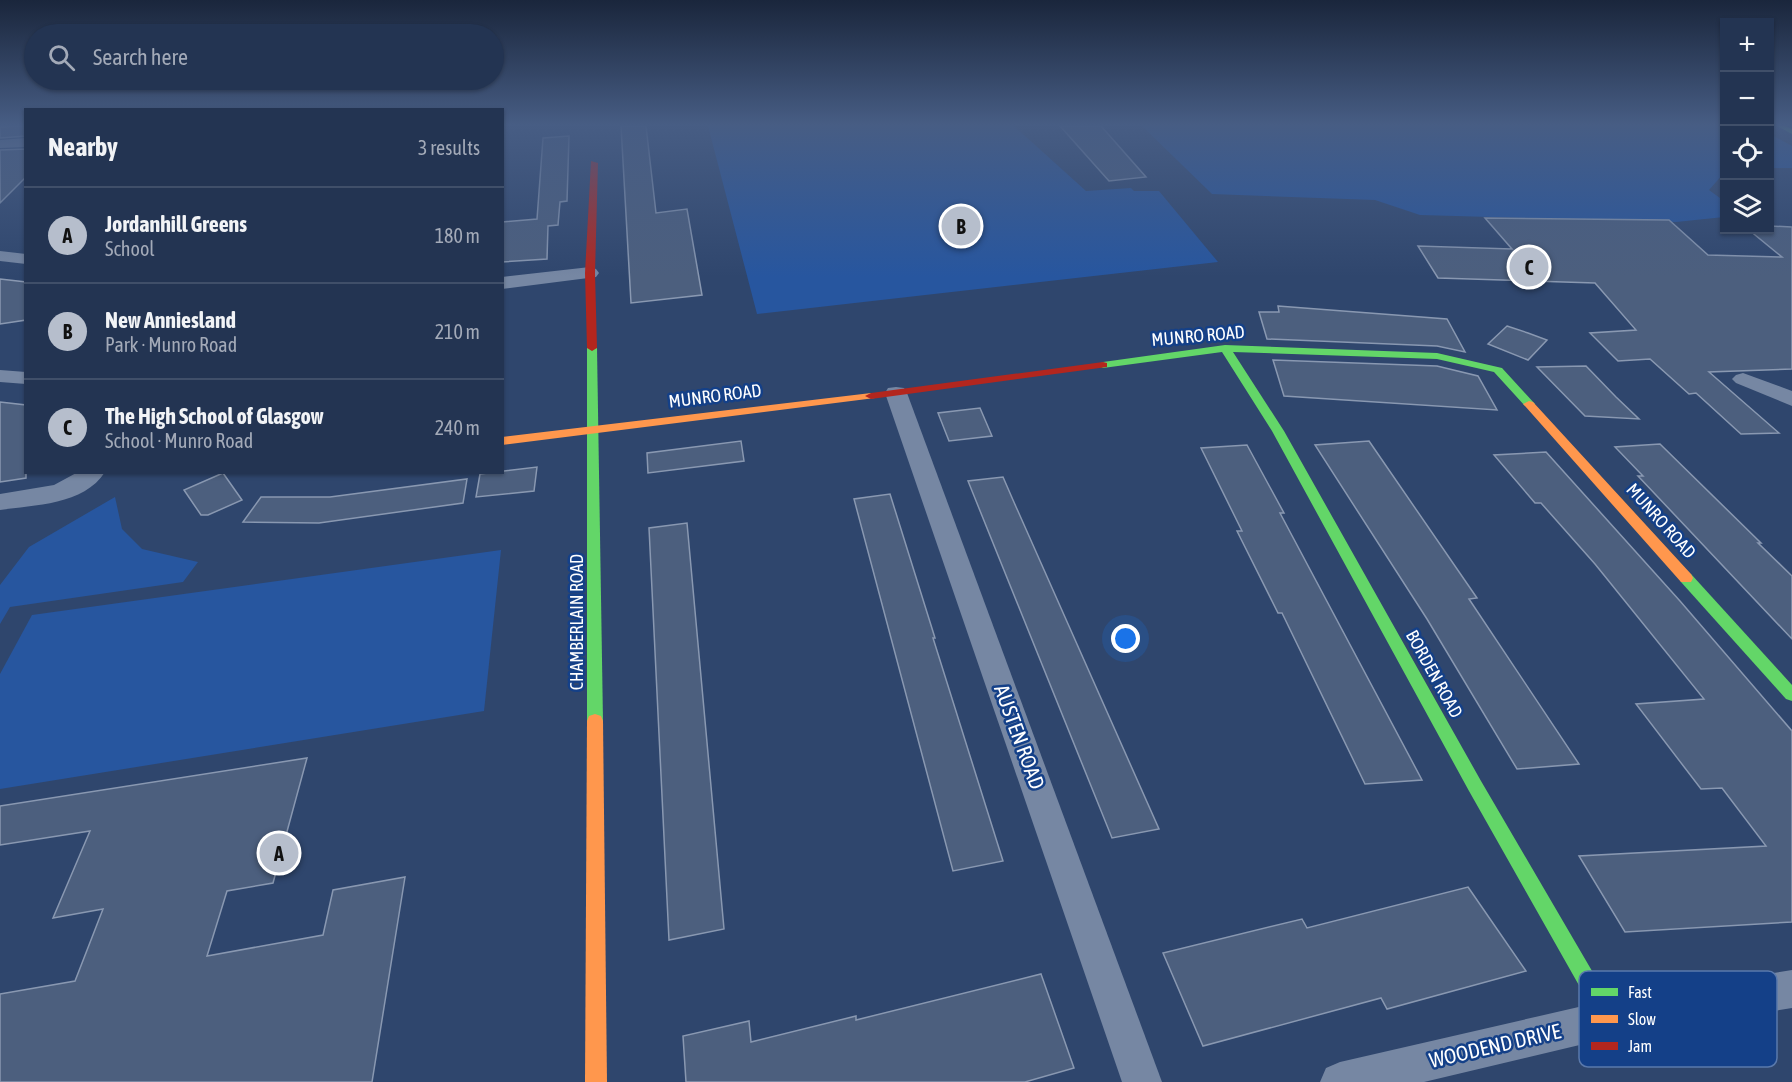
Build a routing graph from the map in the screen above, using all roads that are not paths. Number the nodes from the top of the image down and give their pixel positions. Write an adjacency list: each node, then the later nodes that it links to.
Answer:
1 (594, 176): 4 (street, CHAMBERLAIN ROAD)
2 (0, 256): 3 (street)
3 (24, 259)
4 (590, 273): 5 (street); 12 (street, CHAMBERLAIN ROAD)
5 (504, 283)
6 (1224, 348): 10 (street, MUNRO ROAD); 16 (street, MUNRO ROAD); 17 (street, BORDEN ROAD)
7 (0, 376): 8 (street)
8 (24, 378)
9 (1743, 379): 11 (street)
10 (896, 393): 12 (street, MUNRO ROAD); 20 (street, AUSTEN ROAD)
11 (1792, 399)
12 (592, 429): 13 (street, MUNRO ROAD); 19 (street, CHAMBERLAIN ROAD)
13 (504, 441)
14 (91, 474): 15 (street)
15 (0, 501)
16 (1792, 695)
17 (1582, 971)
18 (1579, 1026): 21 (street, WOODEND DRIVE)
19 (596, 1082)
20 (1142, 1082)
21 (1340, 1082)

